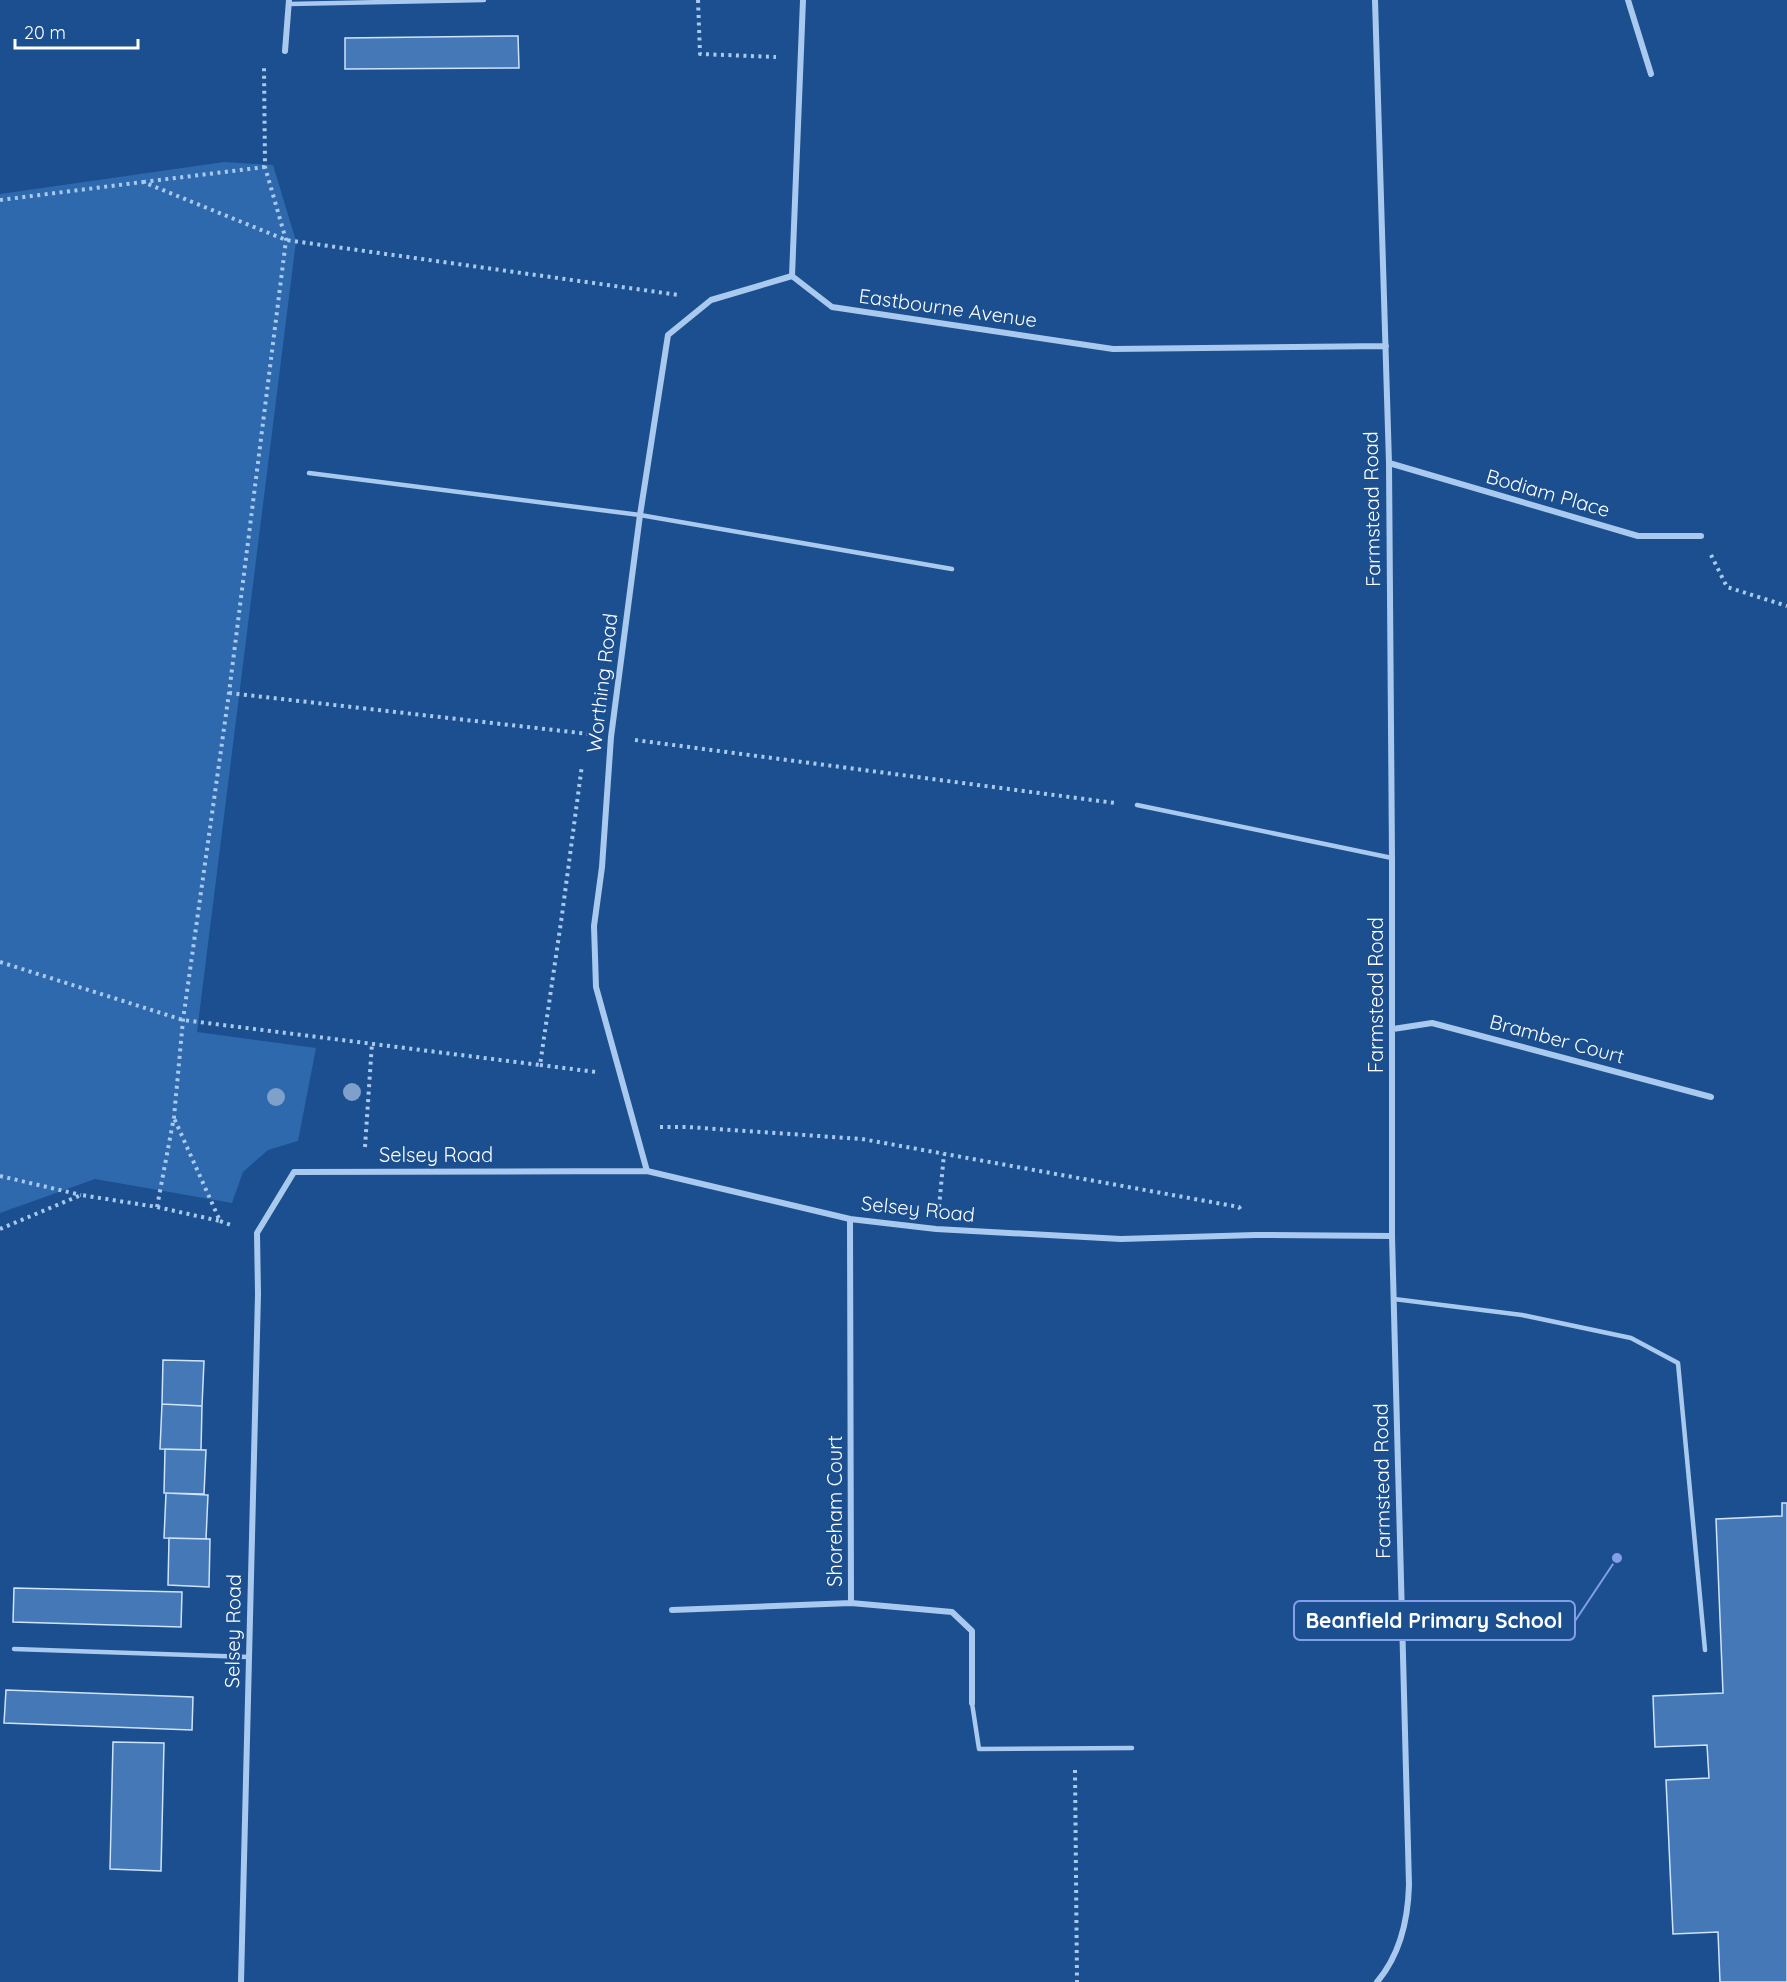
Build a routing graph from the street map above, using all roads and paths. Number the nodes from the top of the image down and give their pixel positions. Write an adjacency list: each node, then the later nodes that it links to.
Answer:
1 (484, 0): 6 (lane)
2 (698, 0): 8 (path)
3 (803, 0): 8 (street)
4 (1375, 0): 16 (street, Farmstead Road)
5 (1628, 0): 9 (street)
6 (289, 2): 7 (street)
7 (285, 51): 10 (path)
8 (801, 58): 14 (street)
9 (1651, 74)
10 (265, 167): 11 (path); 13 (path)
11 (143, 182): 12 (path); 13 (path)
12 (0, 200)
13 (286, 240): 15 (path); 23 (path)
14 (792, 276): 15 (street, Worthing Road); 16 (street, Eastbourne Avenue)
15 (711, 300): 19 (street, Worthing Road)
16 (1386, 346): 17 (street, Farmstead Road)
17 (1389, 463): 20 (street, Bodiam Place); 27 (street, Farmstead Road)
18 (309, 473): 19 (lane)
19 (640, 515): 21 (lane); 24 (street, Worthing Road)
20 (1701, 536): 22 (path)
21 (952, 569)
22 (1787, 606)
23 (229, 693): 24 (path); 29 (path)
24 (611, 737): 26 (path); 33 (street, Worthing Road)
25 (583, 757): 32 (path)
26 (1137, 805): 27 (lane)
27 (1392, 858): 30 (street, Farmstead Road)
28 (0, 962): 29 (path)
29 (183, 1020): 31 (path); 35 (path)
30 (1393, 1029): 34 (street, Bramber Court); 47 (street, Farmstead Road)
31 (372, 1043): 32 (path); 39 (path)
32 (540, 1065): 33 (path)
33 (620, 1075): 36 (street, Worthing Road)
34 (1711, 1097)
35 (174, 1117): 42 (path); 42 (path)
36 (635, 1128): 37 (path); 38 (street, Worthing Road)
37 (944, 1154): 45 (path); 46 (path)
38 (647, 1171): 39 (street, Selsey Road); 43 (street, Selsey Road)
39 (363, 1172): 53 (street, Selsey Road)
40 (0, 1176): 41 (path)
41 (81, 1195): 42 (path); 44 (path)
42 (157, 1207)
43 (850, 1219): 45 (street, Selsey Road); 49 (street, Shoreham Court)
44 (0, 1229)
45 (936, 1229): 46 (street, Selsey Road)
46 (1255, 1235): 47 (street, Selsey Road)
47 (1392, 1236): 48 (street, Farmstead Road)
48 (1394, 1299): 52 (lane); 59 (street, Farmstead Road)
49 (851, 1603): 50 (street); 54 (street, Shoreham Court)
50 (672, 1610)
51 (14, 1649): 53 (lane)
52 (1705, 1650)
53 (249, 1657): 57 (street, Selsey Road)
54 (972, 1703): 55 (lane)
55 (1075, 1748): 56 (lane); 58 (path)
56 (1132, 1748)
57 (241, 1982)
58 (1077, 1982)
59 (1377, 1982)

